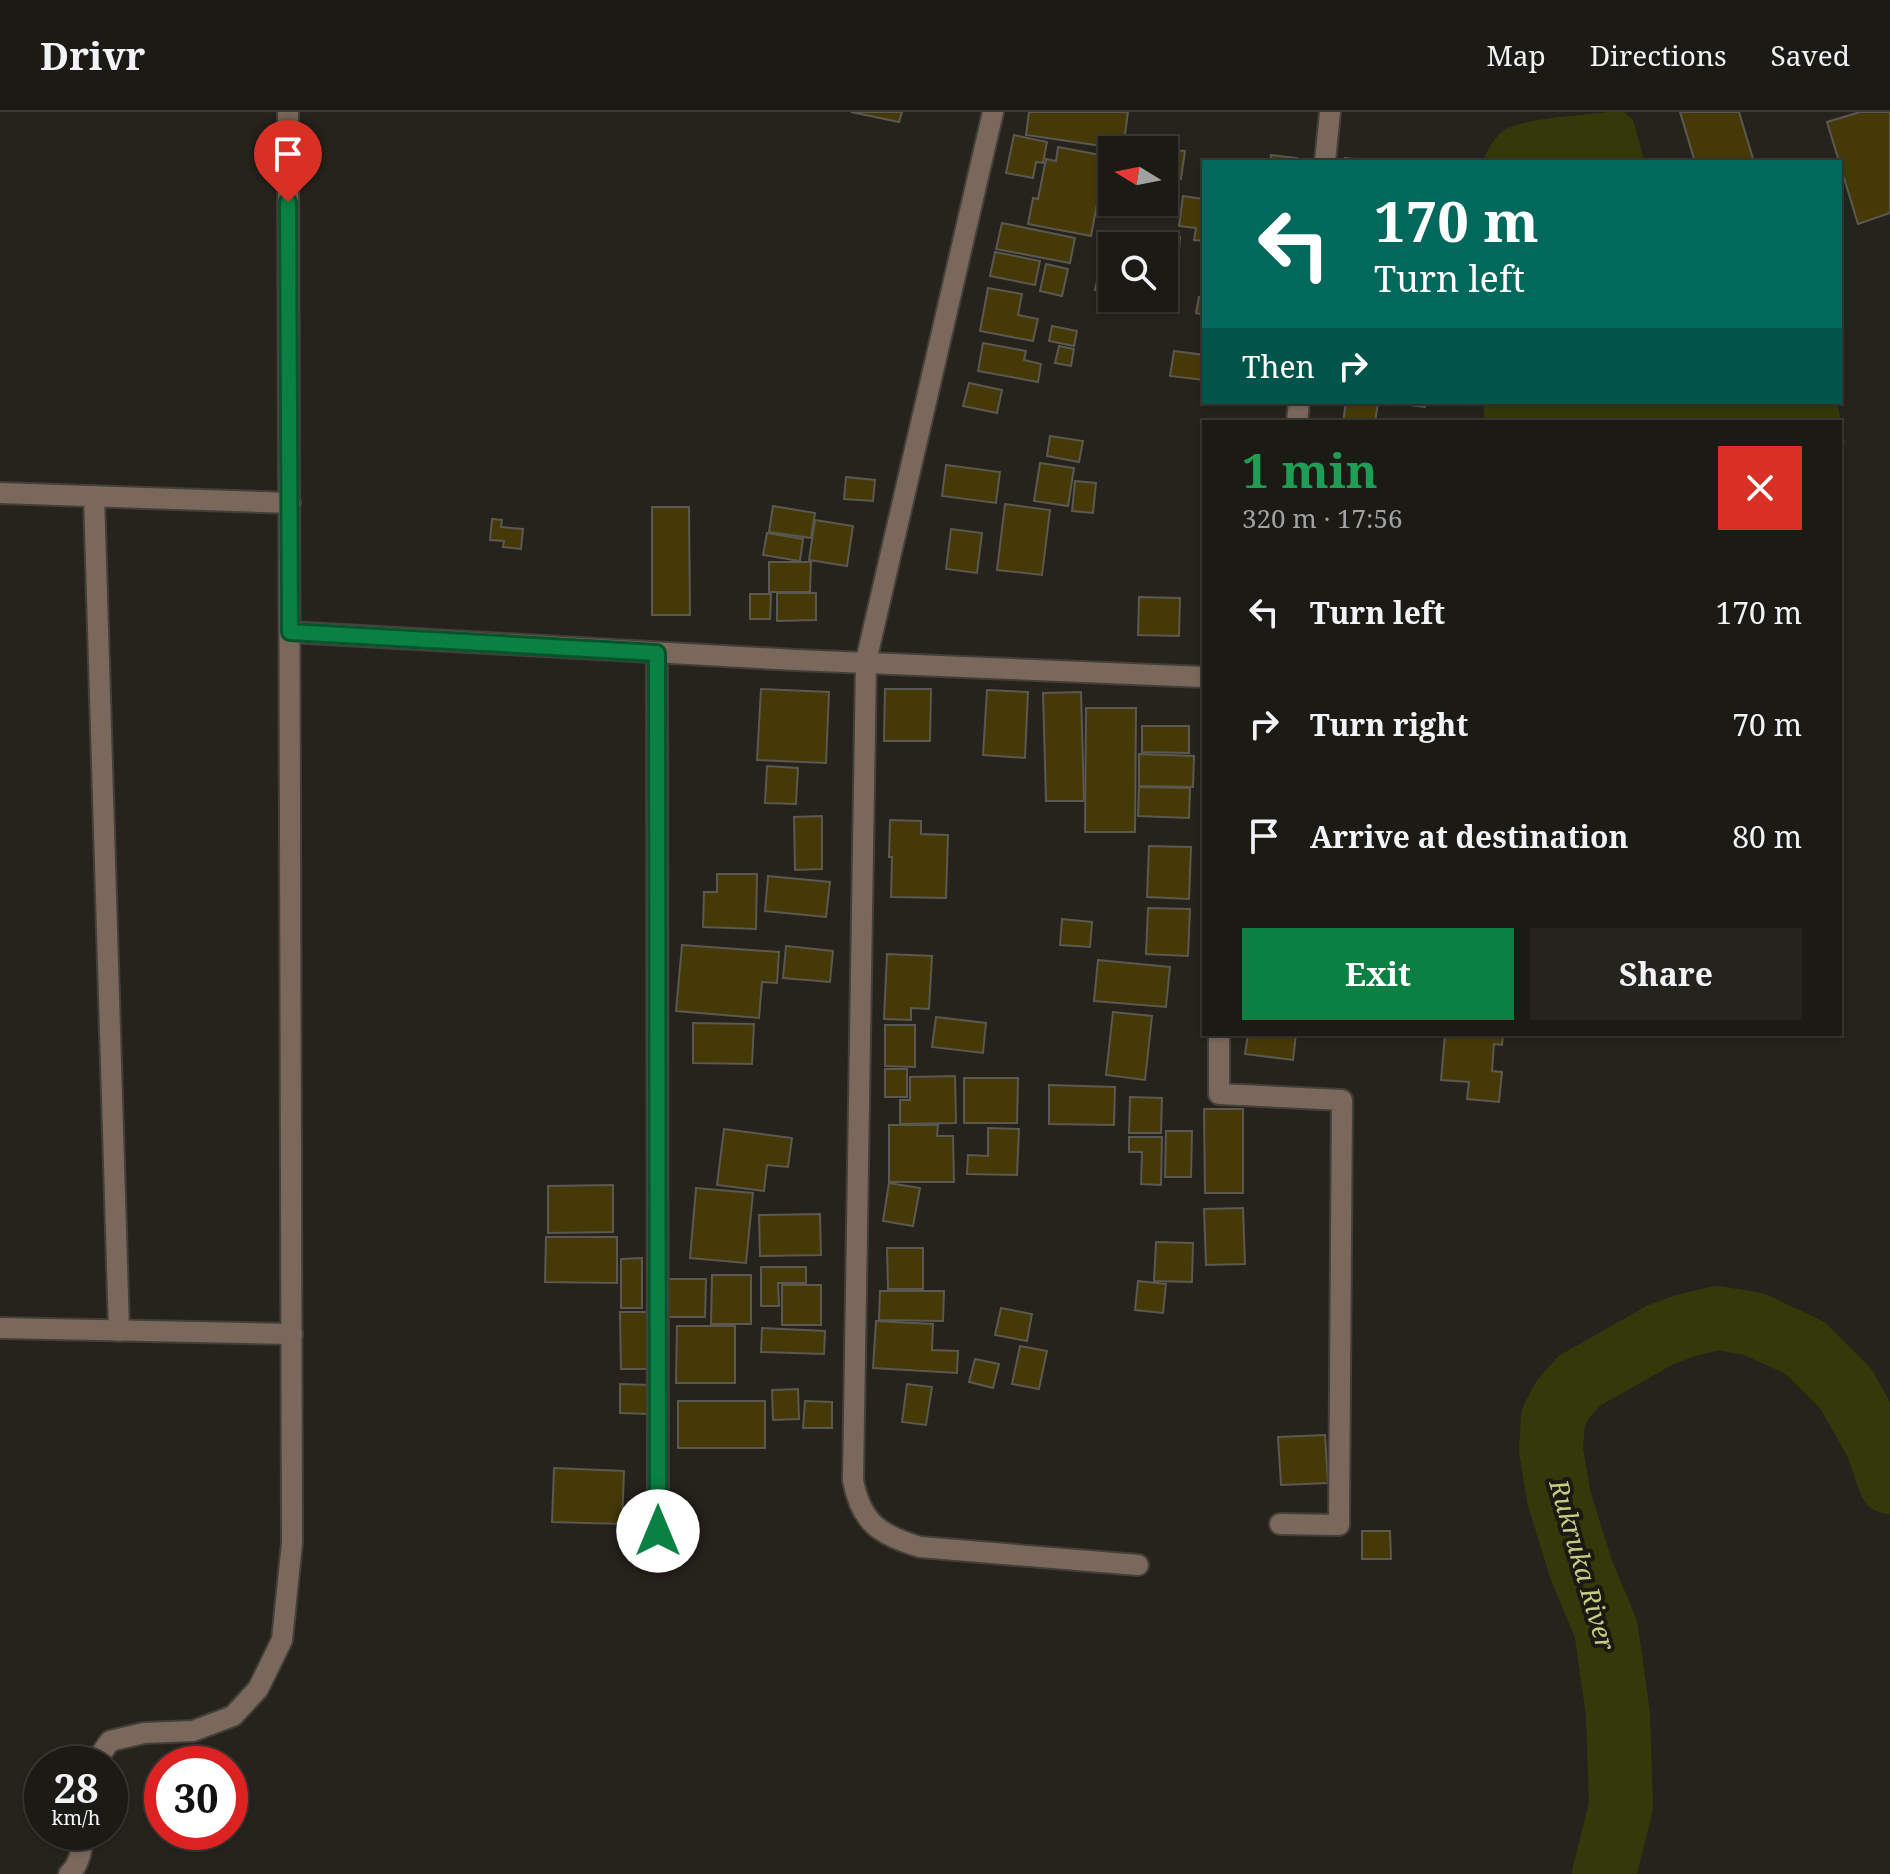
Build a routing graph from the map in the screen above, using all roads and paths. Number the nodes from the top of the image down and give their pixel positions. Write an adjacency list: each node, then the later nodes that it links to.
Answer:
1 (288, 112): 7 (street)
2 (993, 112): 10 (street)
3 (1330, 112): 4 (street)
4 (1325, 160)
5 (0, 493): 6 (street)
6 (94, 496): 7 (street); 14 (street)
7 (290, 503): 8 (street)
8 (290, 632): 9 (street); 15 (street)
9 (657, 653): 10 (street); 17 (street)
10 (866, 661): 11 (street); 18 (street)
11 (1202, 677)
12 (1219, 1036): 16 (street)
13 (0, 1328): 14 (street)
14 (119, 1331): 15 (street)
15 (292, 1334): 19 (street)
16 (1280, 1524)
17 (658, 1531)
18 (1138, 1565)
19 (107, 1746)
20 (81, 1850): 21 (street)
21 (69, 1874)

